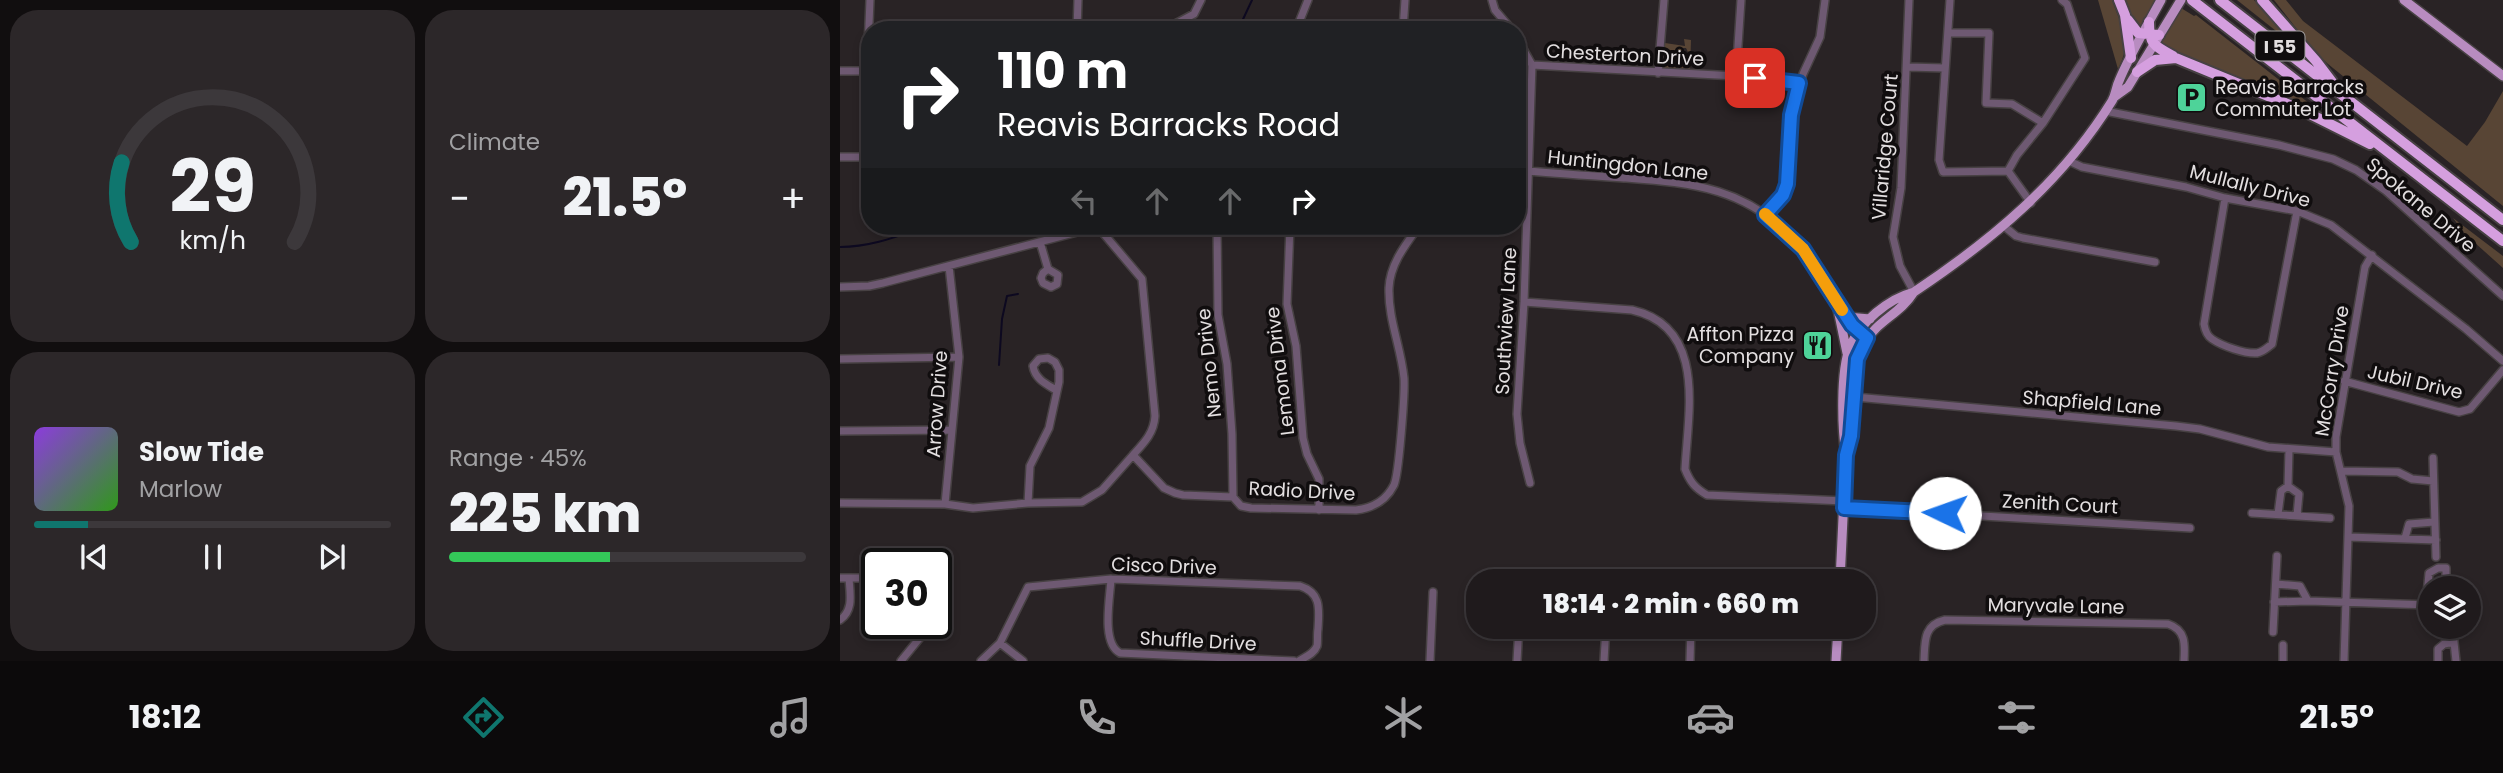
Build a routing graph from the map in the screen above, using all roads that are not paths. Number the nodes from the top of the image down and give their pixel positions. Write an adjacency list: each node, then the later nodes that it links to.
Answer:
1 (869, 0): 21 (street)
2 (1078, 0): 22 (street)
3 (1201, 0): 23 (street)
4 (1308, 0): 24 (street)
5 (1405, 0): 25 (street)
6 (1492, 0): 26 (street)
7 (1664, 0): 39 (street)
8 (1741, 0): 40 (street)
9 (1825, 0): 42 (street)
10 (1909, 0): 34 (street, Villaridge Court)
11 (1950, 0): 28 (street)
12 (2062, 0): 46 (street)
13 (2119, 0): 20 (highway)
14 (2161, 0): 27 (main road)
15 (2181, 0): 29 (main road)
16 (2220, 0): 43 (highway, I 55)
17 (2262, 0): 43 (highway)
18 (2404, 0): 41 (main road)
19 (2196, 3): 49 (highway, I 55)
20 (2124, 15): 29 (highway); 31 (highway)
21 (869, 21)
22 (1077, 21)
23 (1181, 21)
24 (1300, 21)
25 (1404, 21)
26 (1504, 21)
27 (2149, 22): 29 (highway)
28 (1948, 33): 35 (street); 46 (street)
29 (2151, 38): 31 (main road); 32 (highway); 38 (main road)
30 (1526, 54): 33 (street)
31 (2131, 58): 44 (main road)
32 (2176, 58): 38 (highway); 49 (highway)
33 (1532, 65): 39 (street, Chesterton Drive); 51 (street, Southview Lane)
34 (1907, 67): 35 (street); 71 (street, Villaridge Court)
35 (1945, 68): 52 (street)
36 (840, 71): 37 (street)
37 (861, 71)
38 (2137, 72): 44 (main road)
39 (1658, 73): 40 (street, Chesterton Drive)
40 (1736, 76): 42 (street, Chesterton Drive)
41 (2503, 76)
42 (1799, 83): 56 (street)
43 (2340, 93): 57 (highway, I 55)
44 (2114, 97): 45 (main road)
45 (2105, 111): 50 (main road); 72 (street, Spokane Drive)
46 (2043, 123): 52 (street)
47 (840, 157): 48 (street)
48 (861, 157)
49 (2397, 159): 64 (highway, I 55)
50 (2069, 161): 53 (street, Mullally Drive); 54 (main road)
51 (1529, 171): 56 (street, Huntingdon Lane); 74 (street, Southview Lane)
52 (2008, 171): 54 (street)
53 (2225, 198): 55 (street, Mullally Drive); 55 (street)
54 (2031, 203): 58 (main road)
55 (2297, 211): 66 (street, Mullally Drive)
56 (1765, 215): 73 (street, Huntingdon Lane)
57 (2503, 220)
58 (2005, 227): 67 (street); 71 (main road)
59 (1068, 235): 65 (street)
60 (1106, 235): 91 (street)
61 (1217, 235): 97 (street, Nemo Drive)
62 (1290, 235): 102 (street, Lemona Drive)
63 (1413, 235): 102 (street, Radio Drive)
64 (2503, 241)
65 (1040, 242): 68 (street); 69 (street)
66 (2372, 255): 82 (street, Mullally Drive); 84 (street, McCorry Drive)
67 (2155, 262)
68 (948, 266): 70 (street); 80 (street, Arrow Drive)
69 (1048, 270)
70 (840, 287)
71 (1914, 292): 76 (main road); 78 (main road)
72 (2503, 296)
73 (1836, 300): 75 (street, Huntingdon Lane); 79 (main road)
74 (1524, 302): 95 (street, Southview Lane); 101 (street, Zenith Court)
75 (1847, 317): 76 (main road); 77 (street, Huntingdon Lane)
76 (1870, 319): 77 (main road)
77 (1858, 331): 78 (street, Huntingdon Lane); 79 (main road)
78 (1867, 338): 86 (main road)
79 (1847, 356): 86 (main road)
80 (959, 358): 81 (street); 87 (street, Arrow Drive)
81 (840, 359)
82 (2503, 362)
83 (2503, 370): 84 (street, Jubil Drive)
84 (2344, 381): 90 (street, McCorry Drive)
85 (1056, 390): 99 (street)
86 (1849, 397): 89 (street, Shapfield Lane); 101 (main road)
87 (952, 430): 88 (street); 100 (street, Arrow Drive)
88 (840, 431)
89 (2289, 450): 90 (street, Shapfield Lane); 96 (street)
90 (2336, 452): 93 (street, McCorry Drive)
91 (1133, 455): 97 (street, Radio Drive); 99 (street)
92 (2433, 458): 94 (street)
93 (2342, 471): 94 (street); 109 (street, McCorry Drive)
94 (2433, 481): 107 (street)
95 (1530, 483)
96 (2288, 486): 104 (street); 105 (street)
97 (1233, 497): 102 (street, Radio Drive)
98 (840, 503): 100 (street)
99 (1028, 503): 100 (street)
100 (945, 504)
101 (1844, 504): 108 (street, Zenith Court); 114 (main road)
102 (1319, 510)
103 (2252, 513): 104 (street)
104 (2278, 514): 105 (street)
105 (2297, 515): 106 (street)
106 (2330, 518)
107 (2434, 522): 110 (street); 111 (street)
108 (2190, 528)
109 (2348, 537): 110 (street); 123 (street, McCorry Drive)
110 (2405, 538): 111 (street)
111 (2436, 540): 113 (street)
112 (2277, 556): 119 (street)
113 (2436, 557)
114 (1841, 569)
115 (2429, 576): 116 (street)
116 (2446, 576)
117 (844, 578): 125 (street)
118 (1111, 579): 134 (street, Cisco Drive); 136 (street, Shuffle Drive); 140 (street, Cisco Drive)
119 (2276, 584): 121 (street); 122 (street)
120 (1433, 592): 141 (street)
121 (2308, 601): 122 (street); 123 (street)
122 (2274, 602): 126 (street)
123 (2346, 604): 124 (street); 149 (street, McCorry Drive)
124 (2418, 606)
125 (840, 620)
126 (2273, 632)
127 (919, 639): 137 (street)
128 (1518, 639): 142 (street)
129 (1605, 639): 143 (street)
130 (1691, 639): 144 (street)
131 (1837, 639): 145 (main road)
132 (2454, 639): 133 (street)
133 (2454, 642): 150 (street); 151 (street)
134 (1000, 643): 138 (street); 139 (street)
135 (2283, 645): 148 (street)
136 (1214, 659): 140 (street, Shuffle Drive)
137 (901, 661)
138 (981, 661)
139 (1023, 661)
140 (1296, 661)
141 (1430, 661)
142 (1517, 661)
143 (1604, 661)
144 (1690, 661)
145 (1836, 661)
146 (1924, 661): 147 (street, Maryvale Lane)
147 (2185, 661)
148 (2283, 661)
149 (2344, 661)
150 (2438, 661)
151 (2456, 661)

